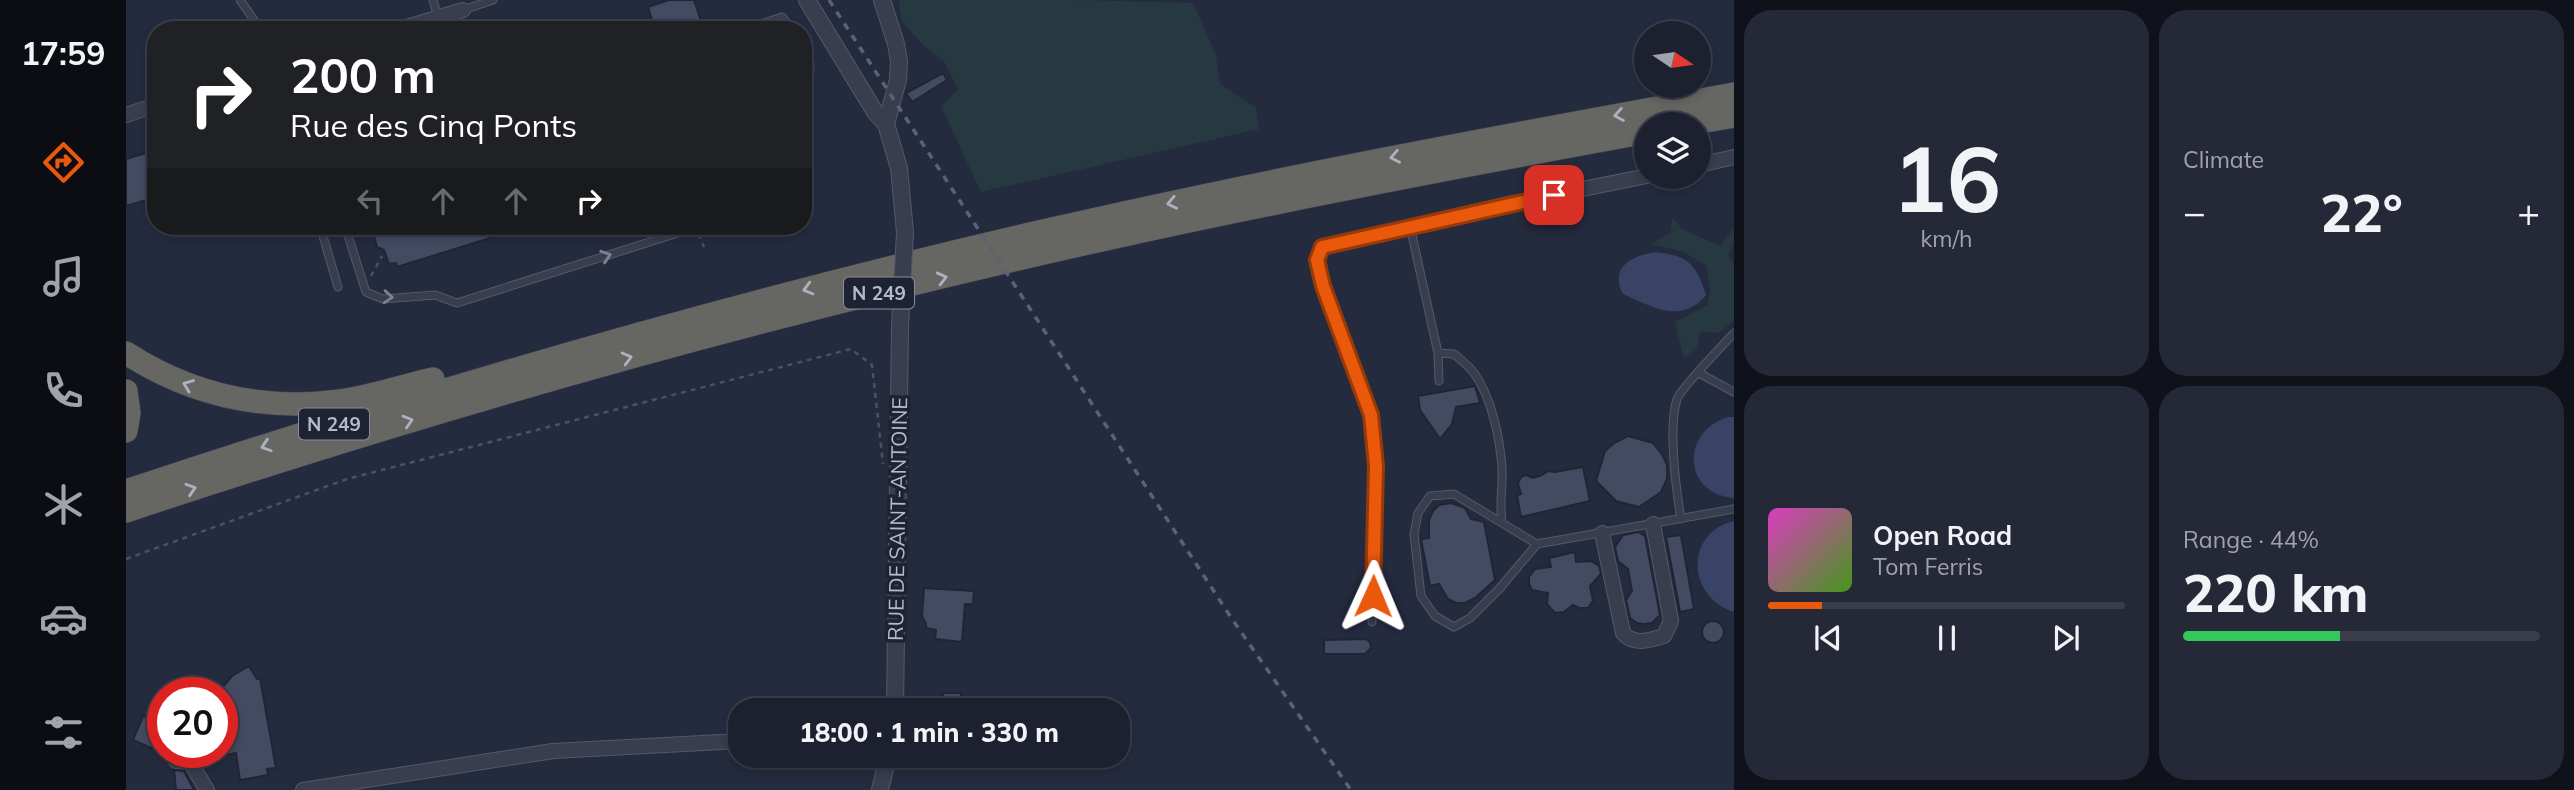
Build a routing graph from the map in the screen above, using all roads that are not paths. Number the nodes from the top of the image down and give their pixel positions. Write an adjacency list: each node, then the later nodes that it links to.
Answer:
1 (240, 0): 8 (lane)
2 (433, 0): 7 (lane)
3 (494, 0): 6 (lane)
4 (807, 0): 17 (street)
5 (882, 0): 17 (street)
6 (463, 9): 7 (street)
7 (438, 17): 9 (street)
8 (255, 21)
9 (425, 21)
10 (770, 21): 11 (lane)
11 (785, 21)
12 (1734, 94): 31 (highway, N 249, one-way to 31)
13 (147, 108): 14 (street)
14 (126, 115)
15 (1734, 116): 16 (highway)
16 (1711, 120)
17 (886, 124): 46 (street, RUE DE SAINT-ANTOINE, bridge)
18 (1634, 134): 39 (highway, N 249, one-way to 18)
19 (1734, 157): 20 (street)
20 (1711, 162)
21 (1634, 179): 22 (street)
22 (1410, 226): 26 (street); 30 (lane)
23 (323, 235): 27 (lane)
24 (348, 235): 25 (lane, one-way to 25)
25 (672, 235)
26 (1322, 247): 45 (lane)
27 (338, 287)
28 (1734, 333): 32 (lane)
29 (126, 352): 31 (highway, N 249, one-way to 29)
30 (1438, 353): 33 (lane); 41 (lane)
31 (542, 360): 37 (highway, N 249, one-way to 37)
32 (1699, 373): 35 (lane); 40 (lane)
33 (1439, 381)
34 (126, 391): 36 (highway)
35 (1734, 391)
36 (126, 431)
37 (126, 491)
38 (1734, 509): 40 (lane)
39 (126, 510)
40 (1681, 519): 42 (lane)
41 (1502, 523): 44 (lane); 44 (lane)
42 (1653, 524): 43 (lane); 43 (street)
43 (1602, 533): 44 (lane)
44 (1537, 544)
45 (1372, 622)
46 (895, 698)
47 (728, 742): 51 (street)
48 (194, 768): 50 (street)
49 (885, 768): 52 (street)
50 (207, 790)
51 (303, 790)
52 (880, 790)

